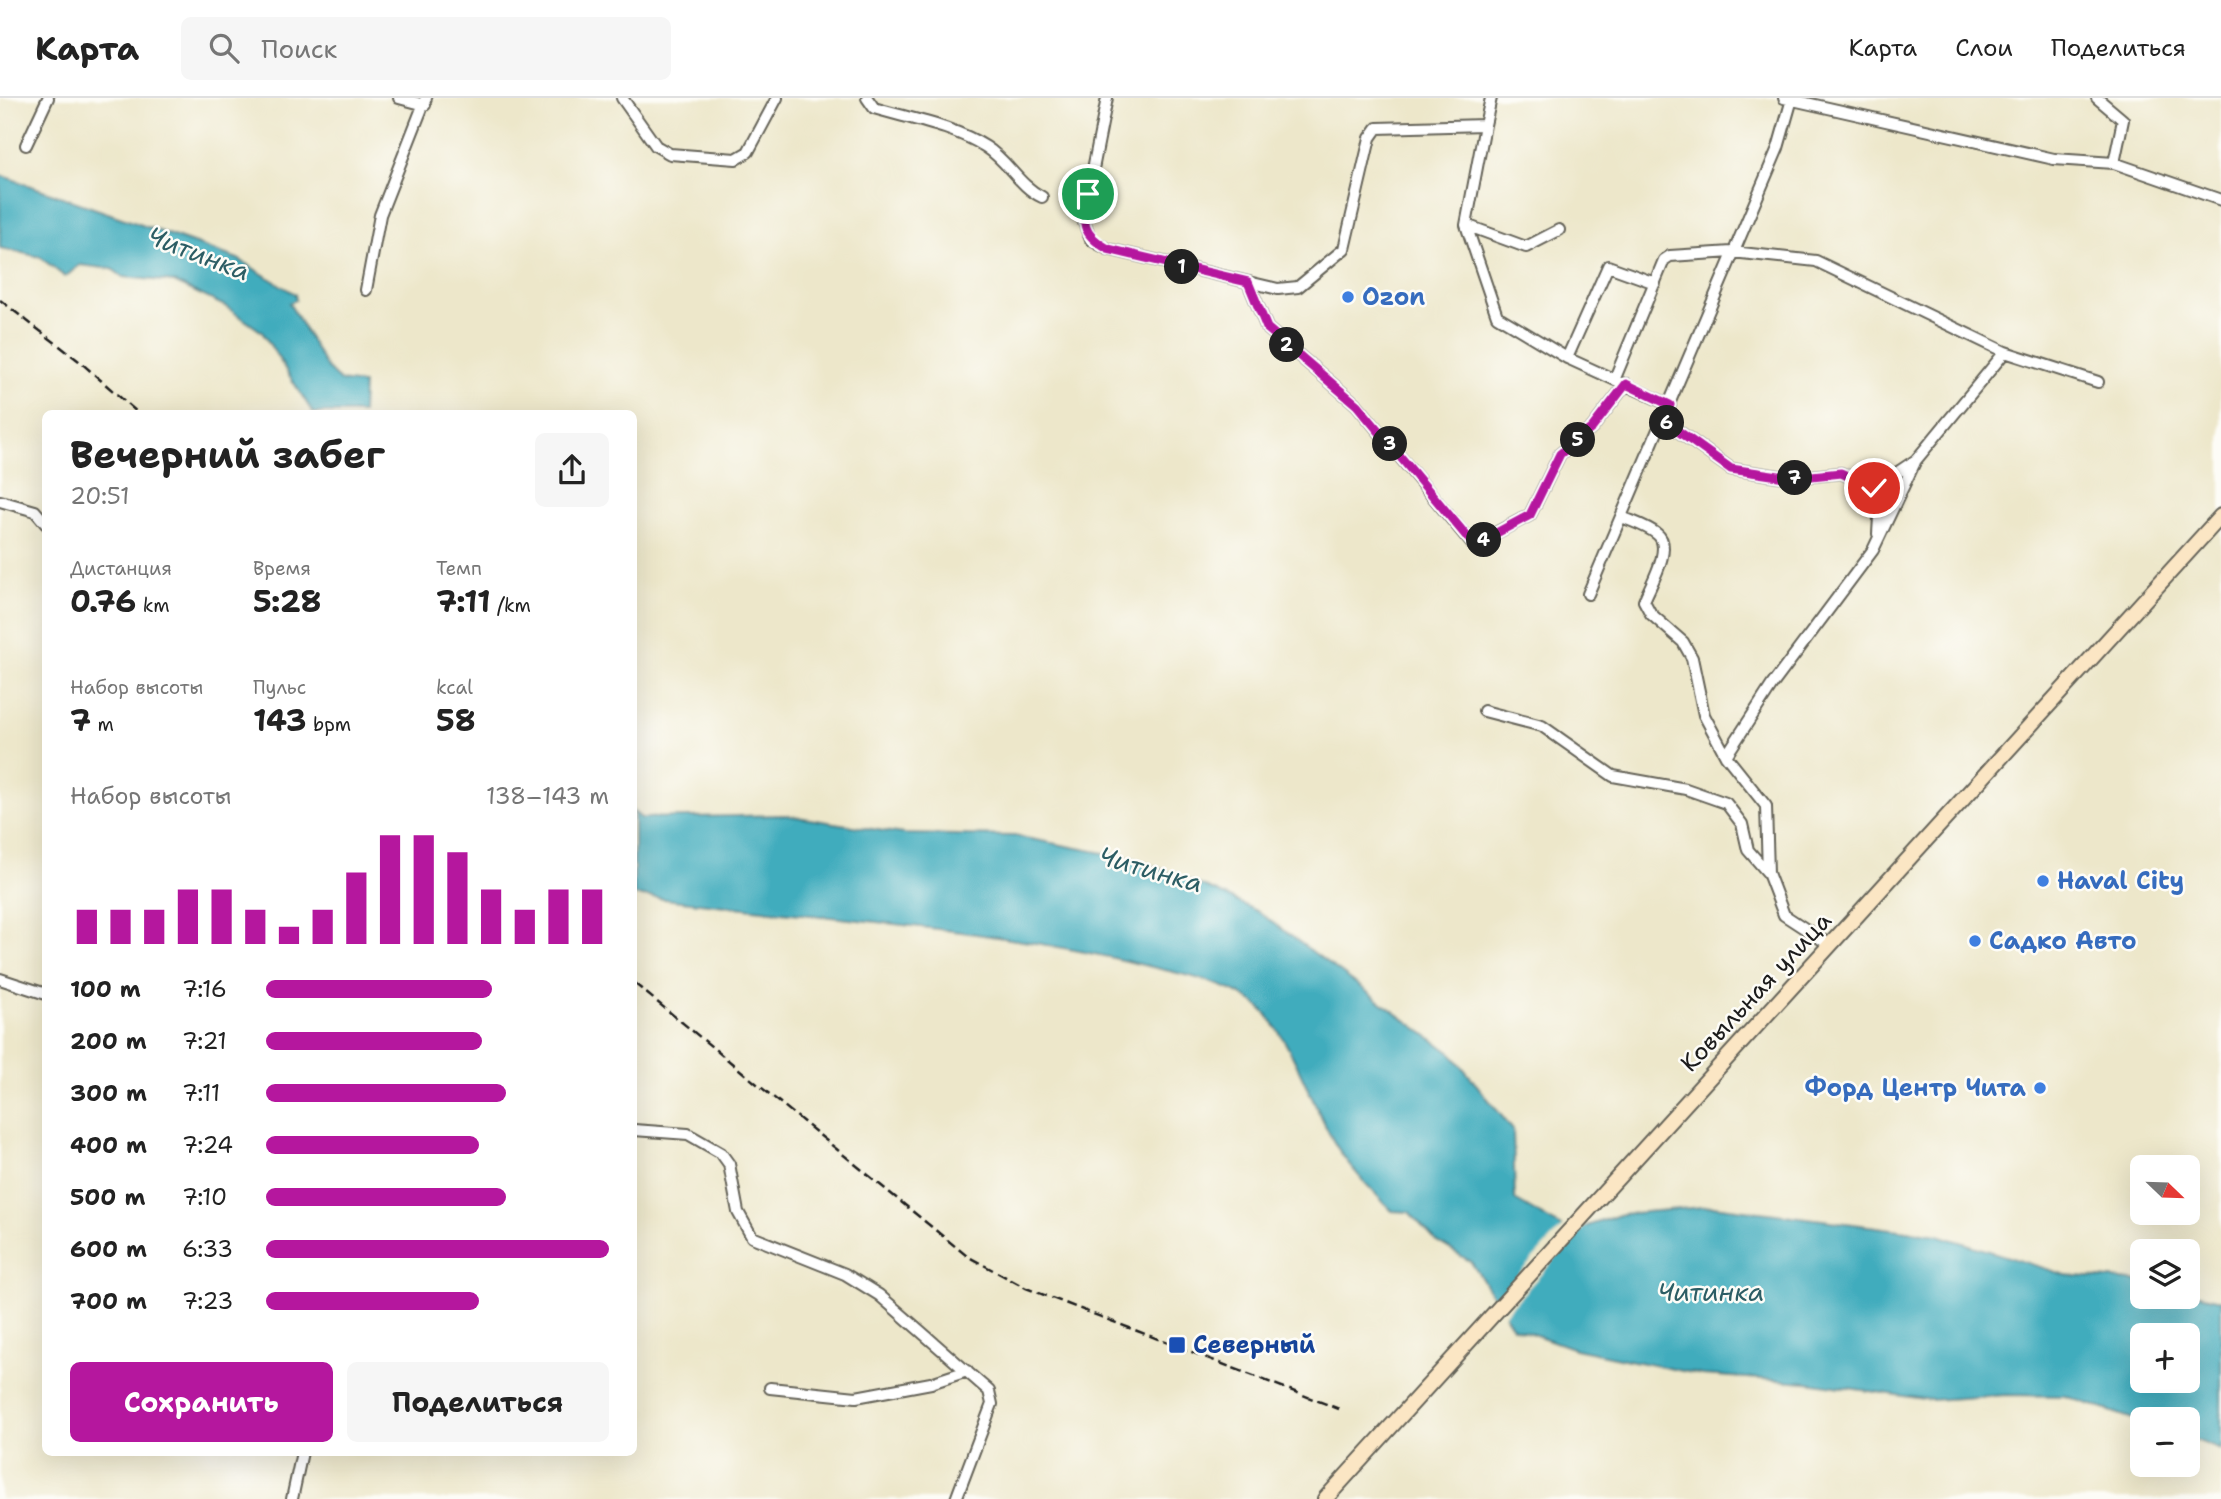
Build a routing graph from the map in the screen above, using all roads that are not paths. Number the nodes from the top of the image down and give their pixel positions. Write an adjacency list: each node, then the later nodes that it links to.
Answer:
1 (399, 98): 10 (street)
2 (622, 98): 3 (street)
3 (777, 98)
4 (867, 98): 14 (street)
5 (1107, 98): 19 (street)
6 (1491, 98): 11 (street)
7 (2097, 98): 13 (street)
8 (1788, 99): 13 (street); 18 (street)
9 (43, 100): 12 (street)
10 (425, 102): 21 (street)
11 (1485, 125): 16 (street); 19 (street)
12 (26, 145)
13 (2114, 163): 15 (street)
14 (1042, 197)
15 (2221, 200)
16 (1466, 225): 17 (street); 23 (street)
17 (1559, 230)
18 (1732, 252): 20 (street); 22 (street); 27 (street)
19 (1248, 282): 26 (street)
20 (1655, 283): 23 (street); 24 (street)
21 (366, 290)
22 (2005, 352): 25 (street); 29 (street)
23 (1567, 358): 24 (street)
24 (1615, 378): 26 (street)
25 (2098, 382)
26 (1626, 384): 27 (street)
27 (1670, 405): 28 (street)
28 (1664, 421): 30 (street); 33 (street)
29 (1916, 460): 30 (street); 35 (street)
30 (1874, 488): 35 (street)
31 (0, 501): 34 (street)
32 (2221, 516): 40 (main road, Ковыльная улица)
33 (1622, 517): 36 (street); 38 (street)
34 (42, 519)
35 (1878, 541): 38 (street)
36 (1588, 594)
37 (1484, 711): 39 (street)
38 (1726, 756): 39 (street)
39 (1768, 873): 40 (street)
40 (1830, 946): 49 (main road, Ковыльная улица)
41 (0, 979): 42 (street)
42 (42, 993)
43 (637, 1130): 44 (street)
44 (967, 1371): 45 (street); 48 (street)
45 (770, 1388)
46 (301, 1456): 47 (street)
47 (292, 1499)
48 (956, 1499)
49 (1325, 1499)

